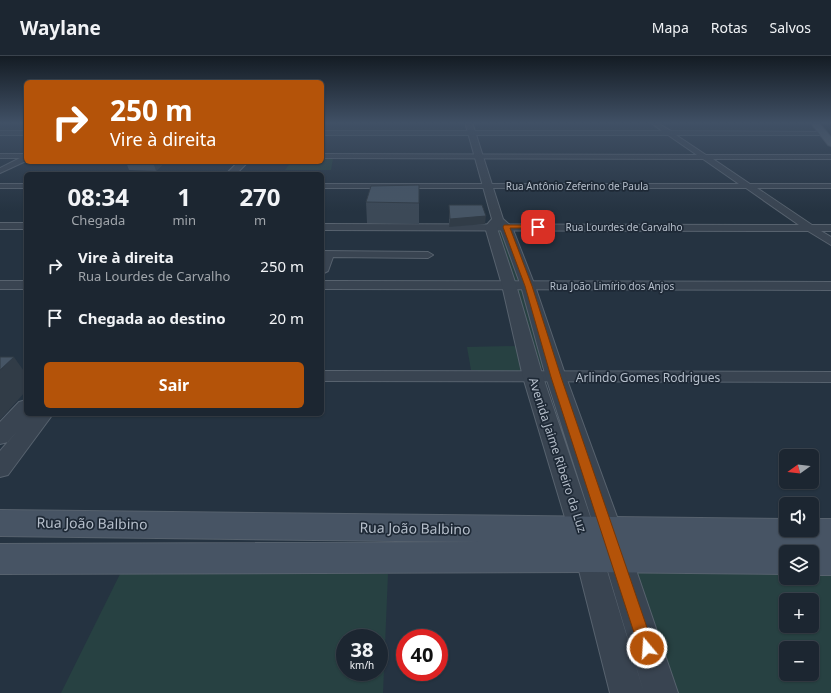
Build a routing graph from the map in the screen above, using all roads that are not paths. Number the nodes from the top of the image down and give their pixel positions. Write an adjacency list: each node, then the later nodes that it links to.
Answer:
1 (479, 152): 7 (street, Avenida Jaime Ribeiro da Luz)
2 (699, 152): 8 (street)
3 (0, 156): 4 (street)
4 (24, 156)
5 (24, 156): 13 (street)
6 (324, 156): 7 (street)
7 (480, 156): 8 (street); 20 (street, Avenida Jaime Ribeiro da Luz)
8 (706, 156): 9 (street); 21 (street)
9 (831, 156)
10 (24, 157): 14 (street)
11 (241, 164): 15 (street)
12 (250, 164): 16 (street)
13 (0, 166)
14 (0, 171)
15 (233, 172)
16 (244, 172)
17 (0, 186): 18 (street)
18 (24, 186)
19 (324, 186): 20 (street, Rua Antônio Zeferino de Paula)
20 (488, 186): 21 (street, Rua Antônio Zeferino de Paula); 23 (street, Avenida Jaime Ribeiro da Luz)
21 (750, 186): 22 (street, Rua Antônio Zeferino de Paula); 27 (street)
22 (831, 186)
23 (498, 225): 26 (street, Rua Lourdes de Carvalho); 27 (street, Rua Lourdes de Carvalho); 35 (street, Avenida Jaime Ribeiro da Luz)
24 (0, 226): 25 (street)
25 (24, 226)
26 (324, 227)
27 (809, 228): 28 (street, Rua Lourdes de Carvalho); 29 (street)
28 (831, 228)
29 (831, 242)
30 (325, 254): 31 (street)
31 (428, 254)
32 (0, 285): 33 (street)
33 (24, 285)
34 (324, 285): 35 (street, Rua João Limírio dos Anjos)
35 (519, 285): 36 (street, Rua João Limírio dos Anjos); 38 (street, Avenida Jaime Ribeiro da Luz); 39 (street, Avenida Jaime Ribeiro da Luz)
36 (831, 286)
37 (324, 376): 38 (street, Arlindo Gomes Rodrigues)
38 (533, 377): 39 (street, Arlindo Gomes Rodrigues); 47 (street, Avenida Jaime Ribeiro da Luz)
39 (556, 377): 40 (street, Arlindo Gomes Rodrigues); 47 (street, Avenida Jaime Ribeiro da Luz)
40 (831, 377)
41 (24, 409): 43 (street)
42 (41, 416): 44 (street)
43 (0, 436)
44 (0, 468)
45 (0, 523): 47 (main road, Rua João Balbino)
46 (831, 533): 47 (main road, Rua João Balbino)
47 (600, 544): 48 (main road, Rua João Balbino); 49 (main road, Rua João Balbino); 52 (street, Avenida Jaime Ribeiro da Luz); 53 (street, Avenida Jaime Ribeiro da Luz)
48 (779, 558)
49 (0, 559)
50 (819, 560): 51 (main road)
51 (831, 560)
52 (627, 693)
53 (661, 693)

